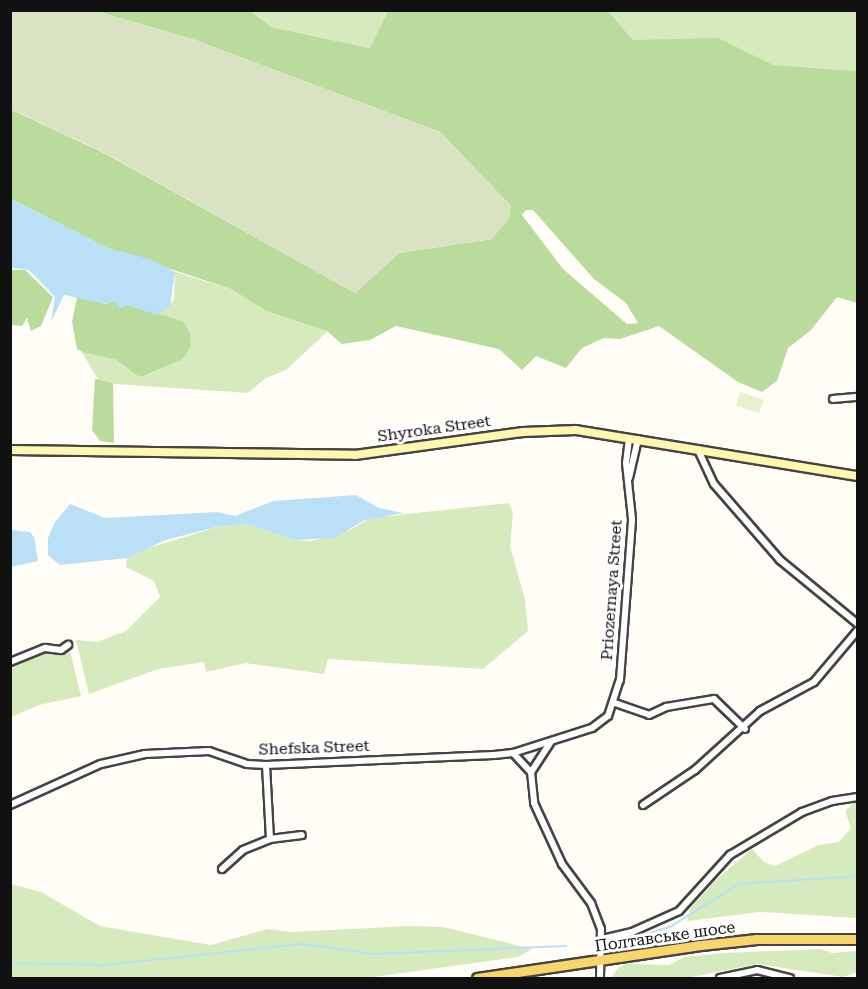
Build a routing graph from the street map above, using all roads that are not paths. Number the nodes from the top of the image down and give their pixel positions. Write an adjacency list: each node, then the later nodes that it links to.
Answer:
1 (858, 397): 2 (street)
2 (833, 399)
3 (633, 438): 4 (main road, Shyroka Street); 5 (main road, Shyroka Street); 7 (street); 7 (street)
4 (10, 450)
5 (699, 452): 6 (main road, Shyroka Street); 8 (street)
6 (858, 476)
7 (629, 478): 12 (street, Priozernaya Street)
8 (858, 624)
9 (858, 630): 13 (street)
10 (68, 645): 11 (street)
11 (10, 662)
12 (615, 703): 13 (street); 14 (street, Shefska Street)
13 (745, 729): 20 (street)
14 (552, 741): 15 (street, Shefska Street); 17 (street)
15 (513, 753): 16 (street, Shefska Street); 17 (street)
16 (266, 765): 19 (street, Shefska Street); 22 (street)
17 (531, 772): 24 (street)
18 (858, 797): 24 (street)
19 (10, 805)
20 (644, 805)
21 (302, 835): 22 (street)
22 (270, 838): 23 (street)
23 (222, 869)
24 (602, 939): 26 (street)
25 (858, 939): 26 (main road, Полтавське шосе)
26 (602, 960): 27 (main road, Полтавське шосе); 28 (street)
27 (477, 978)
28 (600, 978)
29 (720, 978): 30 (street)
30 (790, 978)

